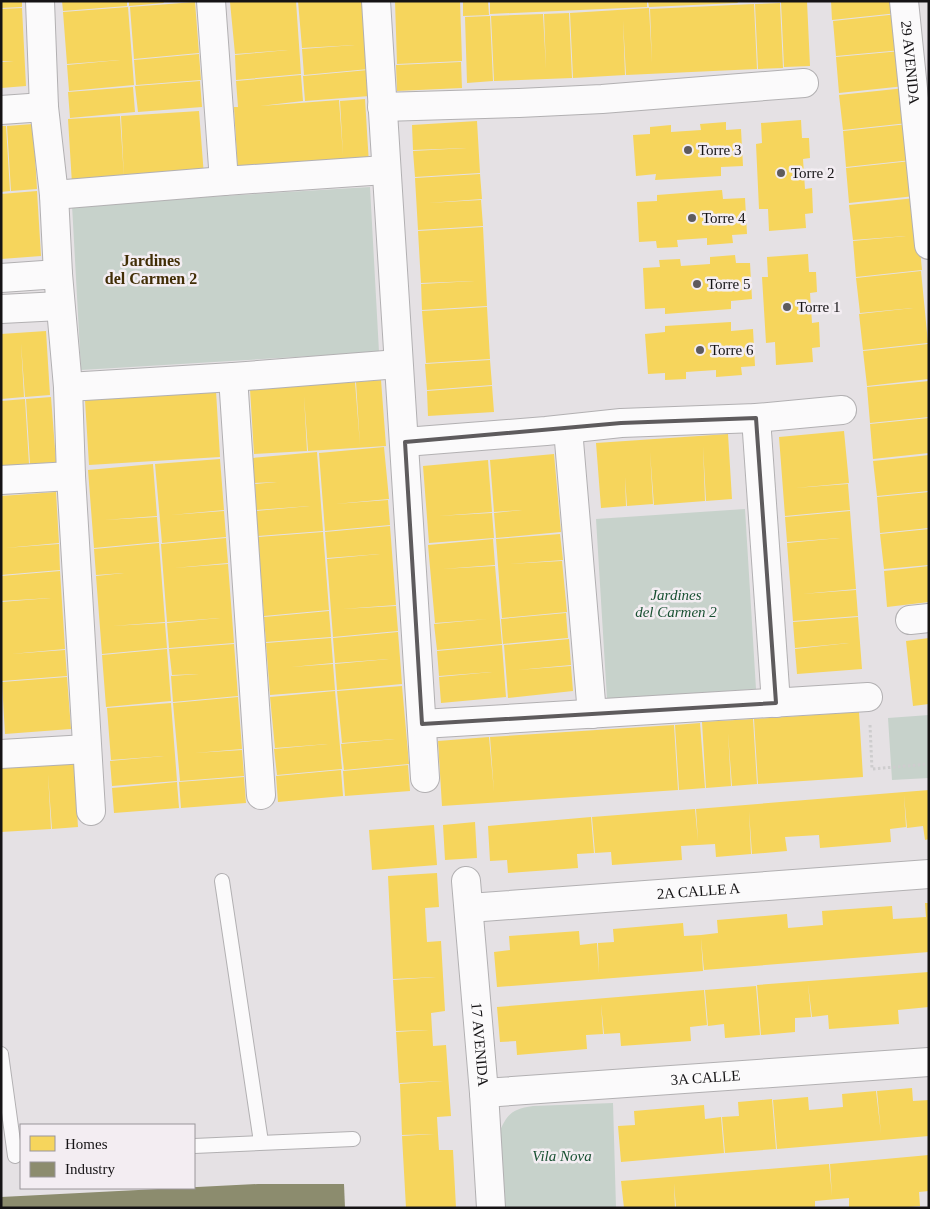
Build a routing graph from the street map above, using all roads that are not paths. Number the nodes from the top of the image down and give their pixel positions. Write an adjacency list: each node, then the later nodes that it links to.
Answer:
1 (40, 1): 6 (street)
2 (211, 1): 10 (street)
3 (376, 1): 7 (street)
4 (904, 1): 12 (street, 29 AVENIDA)
5 (804, 83): 7 (street)
6 (44, 107): 8 (street); 11 (street)
7 (382, 107): 9 (street)
8 (1, 110)
9 (386, 170): 10 (street); 17 (street)
10 (224, 181): 11 (street)
11 (54, 195): 13 (street)
12 (929, 245)
13 (58, 274): 14 (street); 15 (street)
14 (1, 278)
15 (60, 306): 16 (street); 19 (street)
16 (1, 309)
17 (398, 364): 18 (street); 23 (street)
18 (233, 377): 19 (street); 33 (street)
19 (68, 387): 24 (street)
20 (842, 410): 21 (street)
21 (756, 418): 22 (street); 27 (street)
22 (568, 429): 23 (street); 28 (street)
23 (404, 442): 29 (street)
24 (71, 476): 25 (street); 30 (street)
25 (1, 480)
26 (868, 697): 27 (street)
27 (776, 703): 28 (street)
28 (592, 714): 29 (street)
29 (422, 724): 32 (street)
30 (87, 748): 31 (street); 34 (street)
31 (1, 754)
32 (425, 778)
33 (261, 795)
34 (91, 811)
35 (929, 874): 38 (street, 2A CALLE A)
36 (222, 881): 43 (lane)
37 (466, 881): 38 (street, 17 AVENIDA)
38 (469, 908): 41 (street, 17 AVENIDA)
39 (1, 1054): 45 (lane)
40 (929, 1062): 41 (street, 3A CALLE)
41 (484, 1094): 46 (street, 17 AVENIDA)
42 (353, 1139): 43 (lane)
43 (261, 1142): 44 (lane)
44 (195, 1146)
45 (12, 1156)
46 (491, 1208)

